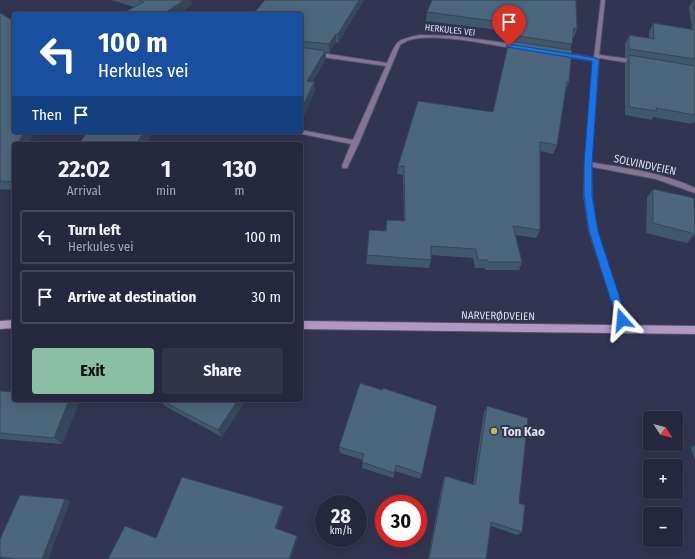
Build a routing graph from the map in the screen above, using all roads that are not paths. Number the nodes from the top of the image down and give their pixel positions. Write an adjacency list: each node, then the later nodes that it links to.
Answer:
1 (602, 0): 5 (street)
2 (524, 48): 7 (street, HERKULES VEI)
3 (303, 52): 7 (street)
4 (553, 53): 5 (street)
5 (596, 58): 6 (street); 10 (street)
6 (642, 63)
7 (389, 65): 9 (street, HERKULES VEI)
8 (303, 133): 9 (street)
9 (356, 143): 11 (street, HERKULES VEI)
10 (588, 164): 12 (street, SOLVINDVEIEN); 16 (street)
11 (345, 166)
12 (695, 191)
13 (12, 324): 14 (main road)
14 (0, 325)
15 (303, 325): 16 (main road, NARVERØDVEIEN)
16 (627, 328): 17 (main road, NARVERØDVEIEN)
17 (695, 330)

